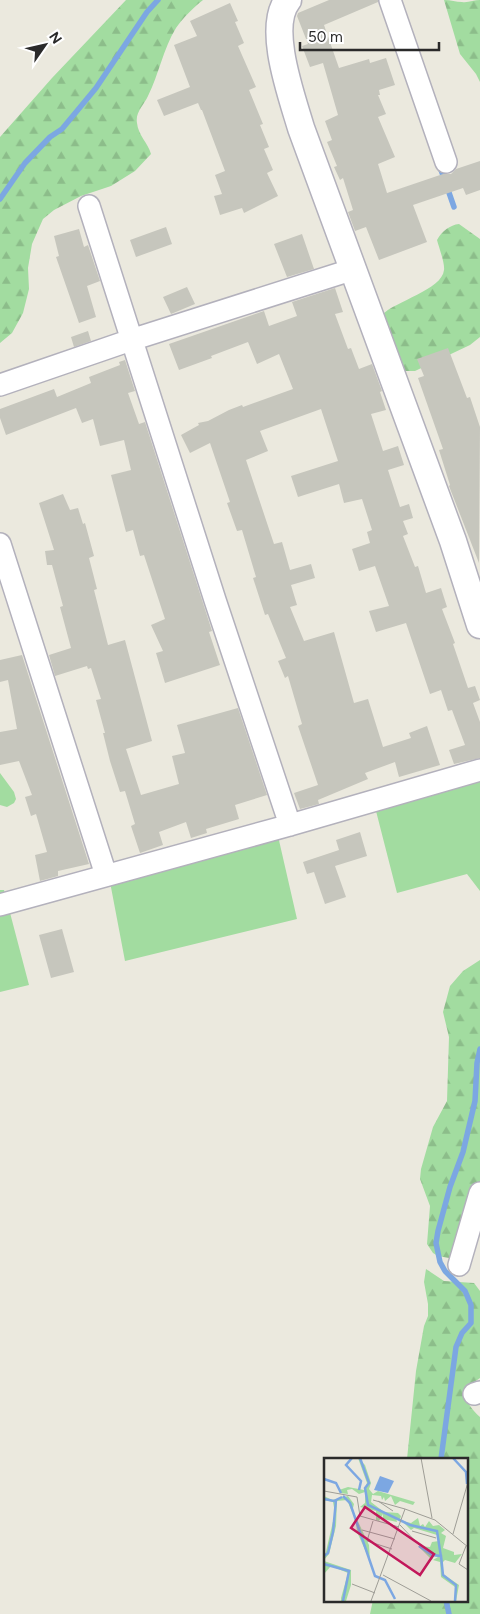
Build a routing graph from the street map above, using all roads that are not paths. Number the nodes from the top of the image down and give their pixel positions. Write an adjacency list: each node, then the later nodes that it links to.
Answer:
1 (288, 0): 5 (street)
2 (390, 0): 3 (street)
3 (446, 162)
4 (89, 206): 6 (street)
5 (354, 269): 6 (street); 9 (street)
6 (131, 340): 7 (street); 11 (street)
7 (0, 385)
8 (0, 544): 12 (street)
9 (480, 625)
10 (480, 770): 11 (street)
11 (290, 825): 12 (street)
12 (106, 875): 13 (street)
13 (0, 905)
14 (480, 1193): 15 (street)
15 (459, 1265)

